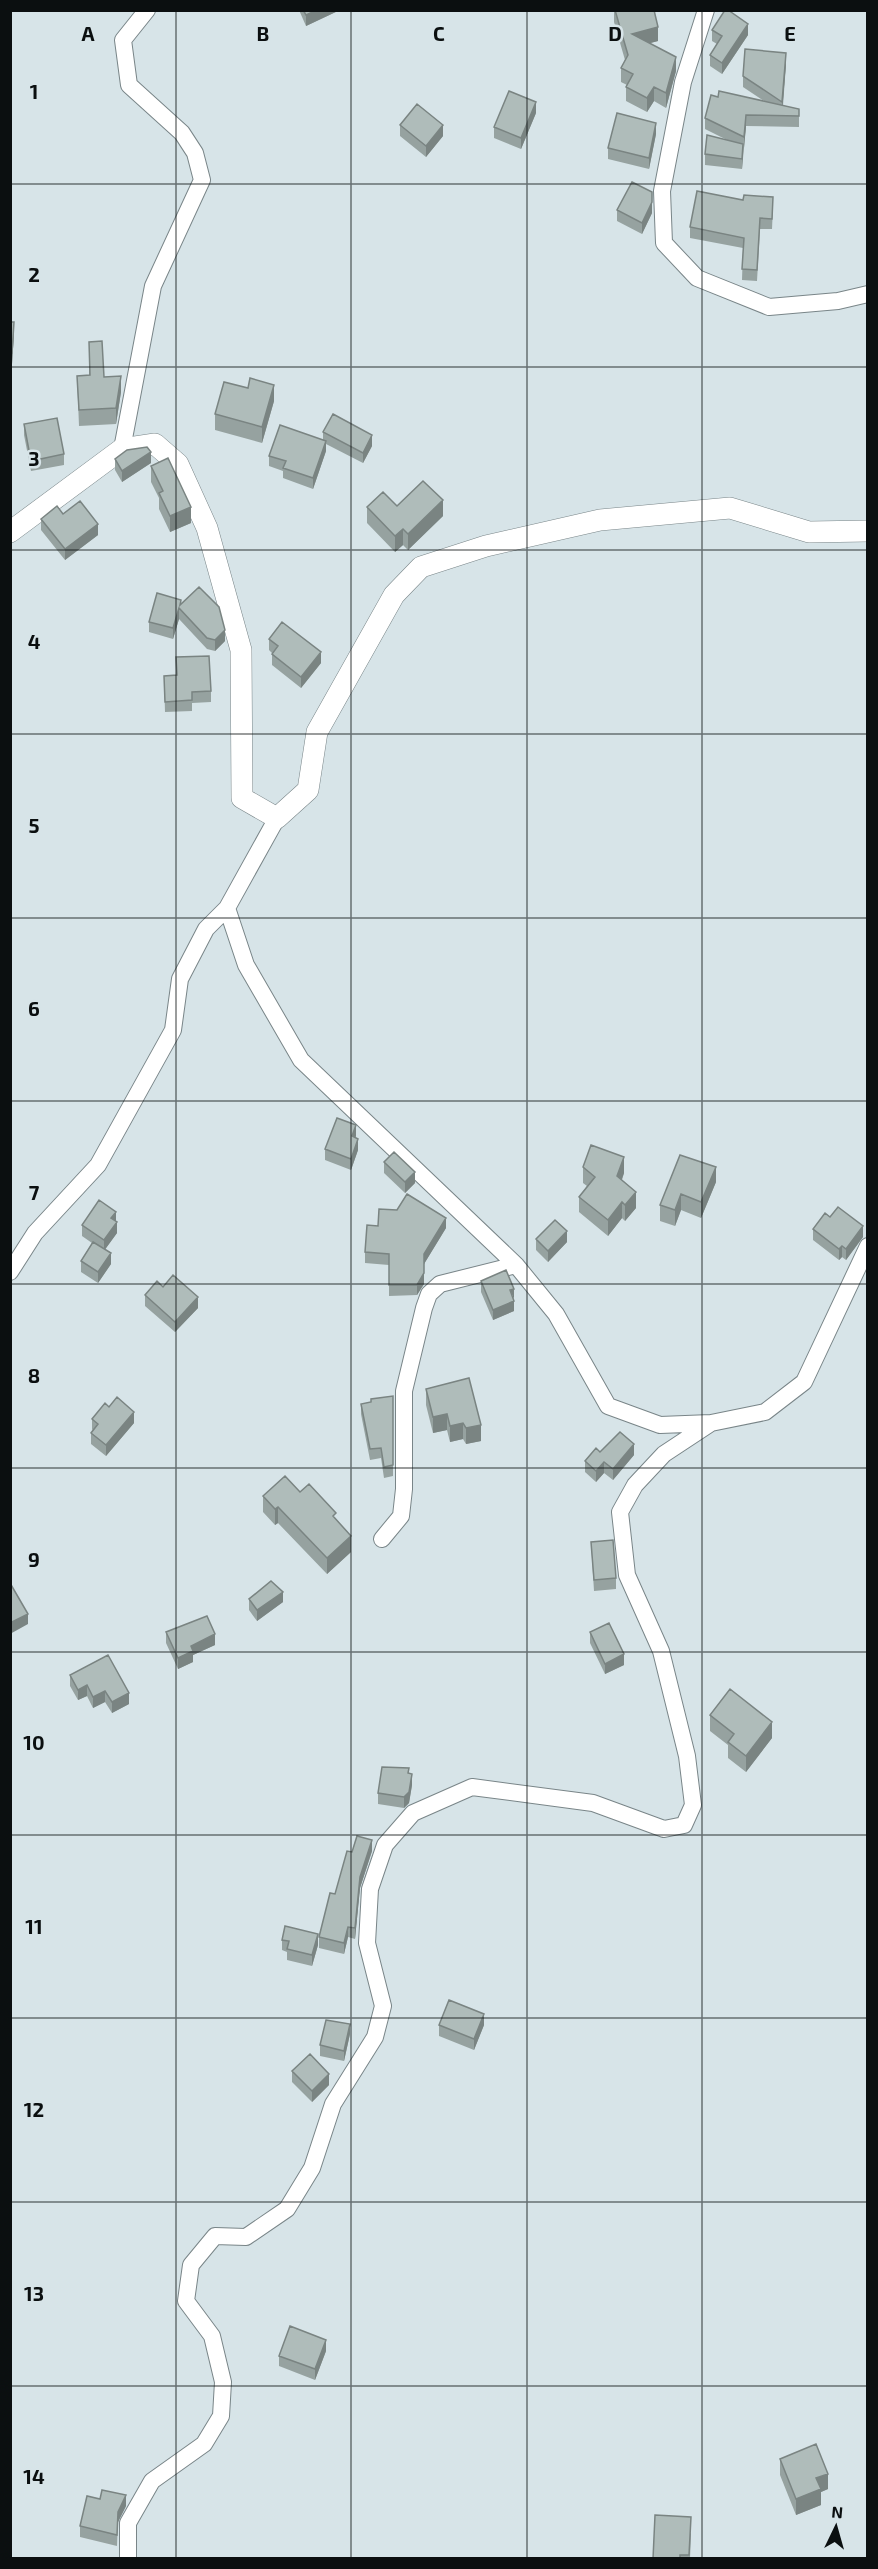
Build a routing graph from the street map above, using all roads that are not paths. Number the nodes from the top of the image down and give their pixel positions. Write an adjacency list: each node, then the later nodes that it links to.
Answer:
1 (147, 10): 4 (street)
2 (706, 10): 3 (street)
3 (867, 294)
4 (122, 449): 6 (street); 7 (street)
5 (867, 531): 7 (street)
6 (10, 532)
7 (277, 818): 8 (street)
8 (226, 908): 10 (street); 11 (street)
9 (867, 1246): 12 (street)
10 (516, 1265): 12 (street); 13 (street)
11 (10, 1272)
12 (711, 1422): 14 (street)
13 (382, 1539)
14 (128, 2559)

